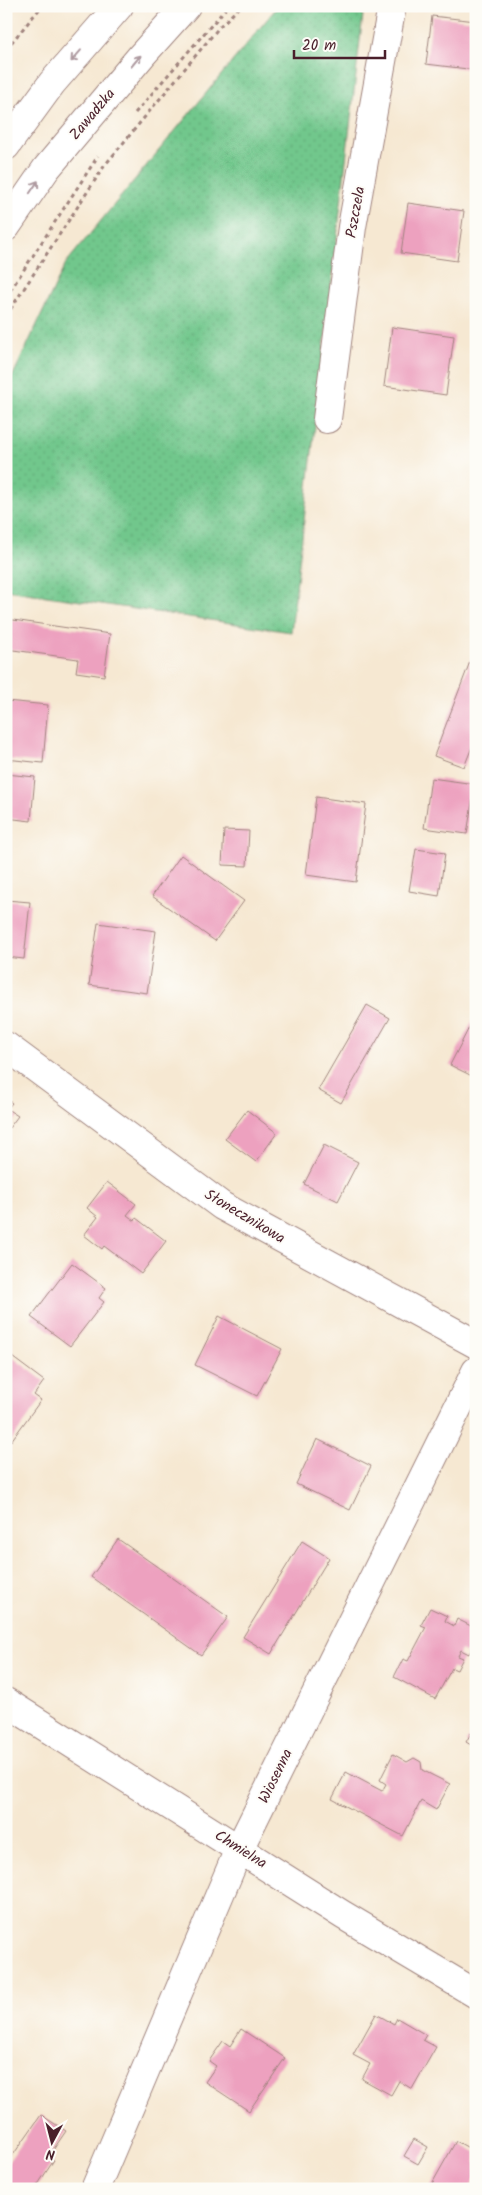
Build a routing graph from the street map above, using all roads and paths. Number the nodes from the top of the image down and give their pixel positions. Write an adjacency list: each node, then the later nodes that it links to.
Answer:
1 (42, 6): 7 (path)
2 (119, 6): 9 (street, one-way to 9)
3 (186, 6): 11 (street, Zawadzka, one-way to 3)
4 (228, 6): 8 (path)
5 (242, 6): 13 (path)
6 (392, 6): 14 (street, Pszczela)
7 (6, 49)
8 (133, 115)
9 (6, 146)
10 (102, 151): 12 (path)
11 (6, 227)
12 (6, 298)
13 (6, 316)
14 (327, 419)
15 (6, 1046): 16 (street, Słonecznikowa)
16 (476, 1344)
17 (476, 1372): 19 (street, Wiosenna)
18 (6, 1702): 19 (street, Chmielna)
19 (239, 1849): 20 (street, Chmielna); 21 (street, Wiosenna)
20 (476, 1994)
21 (95, 2189)

